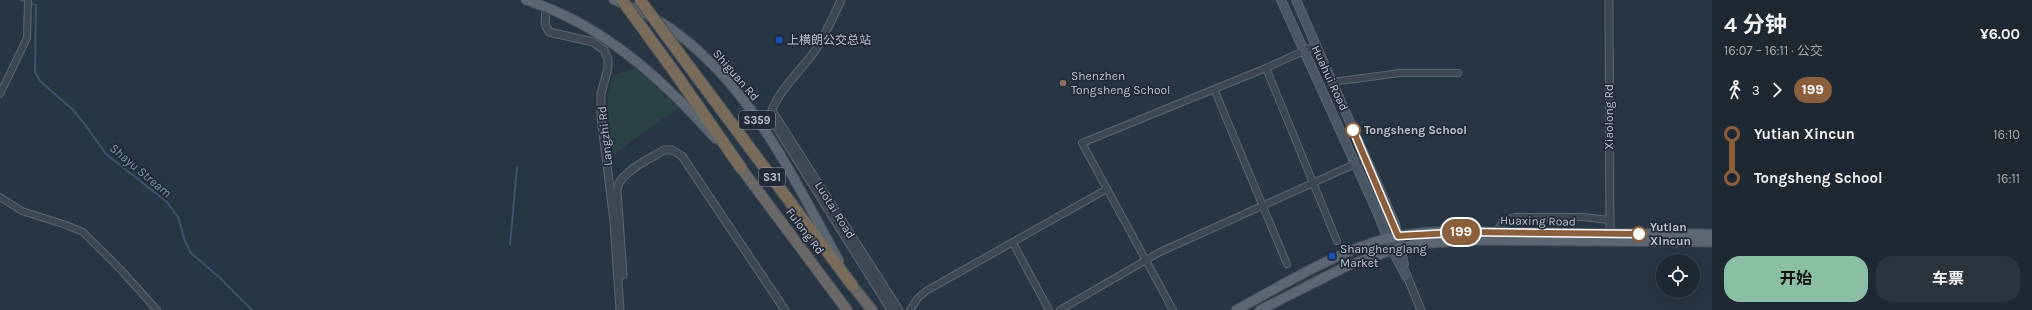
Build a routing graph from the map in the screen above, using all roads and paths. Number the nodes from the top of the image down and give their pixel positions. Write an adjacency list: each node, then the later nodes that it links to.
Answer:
1 (526, 0): 10 (main road)
2 (614, 0): 41 (main road, Shiguan Rd / S359)
3 (622, 0): 21 (highway, S31, bridge)
4 (640, 0): 41 (highway, S31, bridge)
5 (841, 0): 18 (street)
6 (1281, 0): 12 (main road, Huahui Road)
7 (1296, 0): 11 (main road, Huahui Road)
8 (1609, 0): 26 (street, Xiaolong Rd)
9 (28, 3): 17 (street)
10 (546, 7): 21 (main road); 43 (street, Langzhi Rd)
11 (1317, 45): 12 (street); 15 (main road, Huahui Road)
12 (1304, 51): 13 (street); 20 (main road, Huahui Road)
13 (1266, 68): 16 (street); 22 (street)
14 (1458, 73): 15 (street)
15 (1332, 82): 19 (main road, Huahui Road)
16 (1214, 89): 23 (street); 25 (street)
17 (0, 94)
18 (772, 111): 47 (street, Luotai Road); 48 (street, Luotai Road)
19 (1366, 159): 20 (street); 30 (main road, Huahui Road)
20 (1356, 164): 22 (street); 31 (main road, Huahui Road)
21 (742, 168): 45 (highway, Fulong Rd / S31)
22 (1314, 183): 25 (street); 32 (street)
23 (1107, 189): 34 (street); 36 (street)
24 (0, 197): 42 (street)
25 (1262, 206): 36 (street); 37 (street)
26 (1610, 220): 27 (street); 28 (street, Xiaolong Rd)
27 (1496, 232): 28 (main road, Huaxing Road); 30 (main road, Huaxing Road)
28 (1610, 234): 29 (main road, Huaxing Road)
29 (1712, 234)
30 (1398, 236): 31 (main road, Huaxing Road); 35 (main road, Huahui Road)
31 (1388, 238): 35 (main road, Huahui Road); 53 (main road, Huaxing Road)
32 (1337, 241)
33 (1712, 242): 35 (main road, Huaxing Road)
34 (1013, 243): 49 (street); 50 (street)
35 (1396, 249): 38 (main road, Huahui Road); 40 (main road, Huahui Road); 54 (main road, Huaxing Road)
36 (1147, 260): 51 (street); 52 (street)
37 (1286, 264)
38 (1404, 264): 40 (street, Huahui Road)
39 (623, 275): 44 (street)
40 (1406, 276): 55 (street, Huahui Road)
41 (852, 285): 46 (highway, S31)
42 (157, 310)
43 (620, 310)
44 (785, 310)
45 (847, 310)
46 (872, 310)
47 (891, 310)
48 (899, 310)
49 (910, 310)
50 (1048, 310)
51 (1060, 310)
52 (1173, 310)
53 (1236, 310)
54 (1260, 310)
55 (1421, 310)

